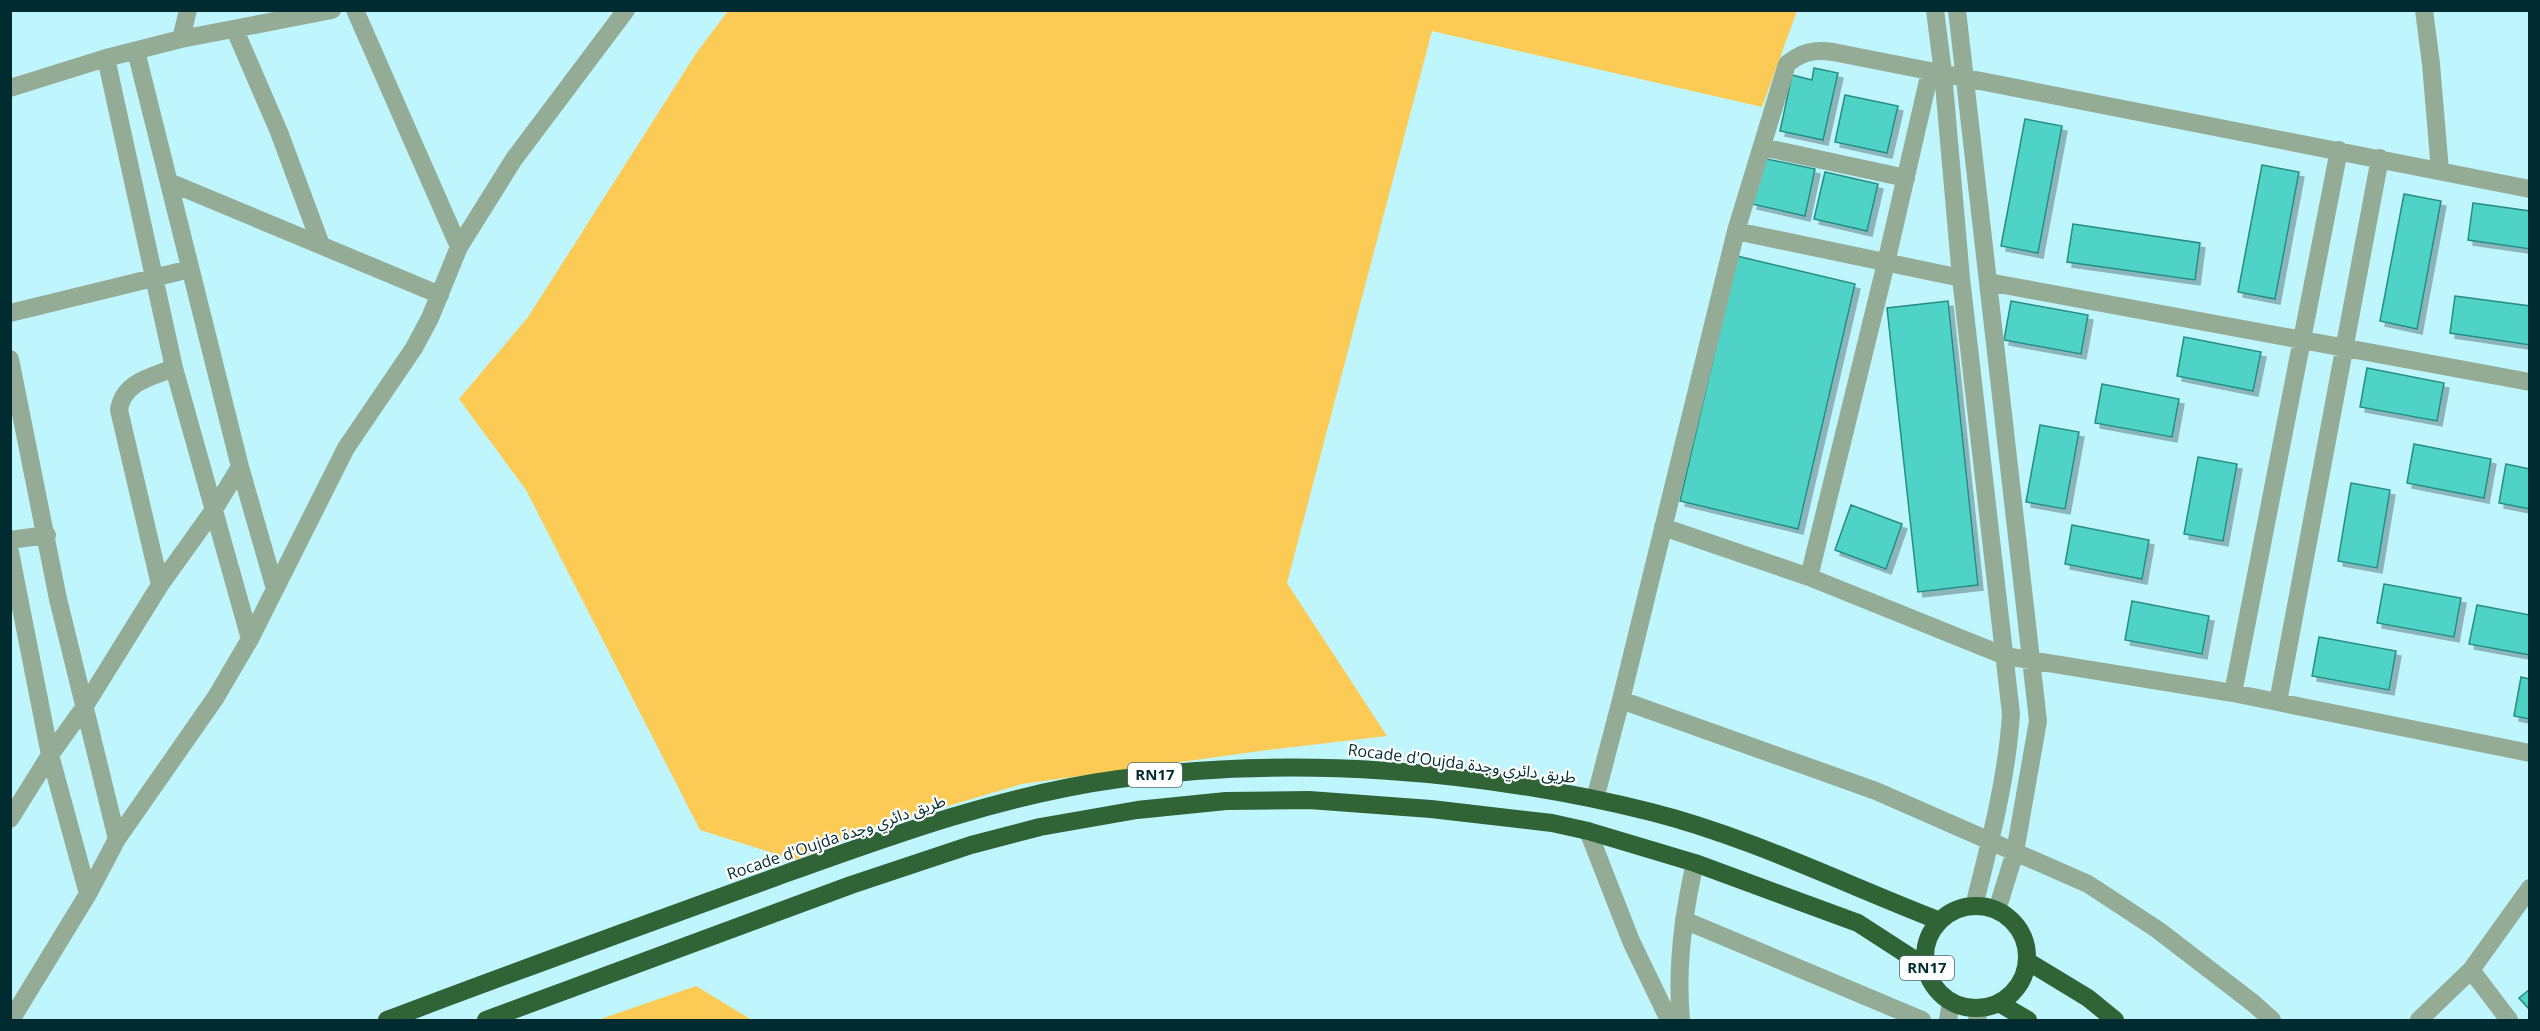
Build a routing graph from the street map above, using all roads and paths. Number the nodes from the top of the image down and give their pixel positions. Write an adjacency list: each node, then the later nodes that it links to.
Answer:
1 (188, 10): 9 (street)
2 (332, 10): 8 (street)
3 (355, 10): 24 (street)
4 (626, 10): 24 (street)
5 (1935, 10): 12 (street)
6 (1957, 10): 13 (street)
7 (2424, 10): 18 (street)
8 (235, 30): 9 (street); 23 (street)
9 (181, 39): 10 (street)
10 (136, 51): 11 (street); 20 (street)
11 (106, 58): 14 (street); 28 (street)
12 (1936, 73): 13 (street); 15 (street); 19 (street); 27 (street)
13 (1965, 76): 16 (street); 29 (street)
14 (10, 88)
15 (1762, 147): 19 (street); 22 (street)
16 (2339, 150): 17 (street); 32 (street)
17 (2380, 158): 18 (street); 33 (street)
18 (2440, 171): 21 (street)
19 (1906, 178): 25 (street)
20 (169, 182): 23 (street); 26 (street)
21 (2529, 189)
22 (1736, 231): 25 (street); 39 (street)
23 (321, 244): 30 (street)
24 (459, 247): 30 (street)
25 (1886, 263): 27 (street); 43 (street)
26 (190, 269): 28 (street); 37 (street)
27 (1961, 278): 47 (street)
28 (153, 280): 31 (street); 35 (street)
29 (1988, 282): 32 (street); 48 (street)
30 (440, 295): 45 (street)
31 (10, 313)
32 (2301, 338): 33 (street); 49 (street)
33 (2346, 346): 36 (street); 51 (street)
34 (10, 359): 40 (street)
35 (174, 368): 38 (street); 44 (street)
36 (2529, 382)
37 (240, 467): 38 (street); 45 (street)
38 (213, 511): 44 (street); 46 (street)
39 (1663, 527): 43 (street); 50 (street)
40 (47, 535): 41 (street); 52 (street)
41 (10, 540)
42 (10, 552): 54 (street)
43 (1809, 577): 47 (street)
44 (160, 585): 52 (street)
45 (275, 589): 46 (street)
46 (250, 639): 58 (street)
47 (2005, 656): 48 (street); 59 (street)
48 (2032, 662): 49 (street); 60 (street)
49 (2233, 693): 51 (street)
50 (1621, 700): 55 (street); 59 (street)
51 (2278, 702): 53 (street)
52 (83, 710): 54 (street); 58 (street)
53 (2529, 753)
54 (50, 755): 56 (street); 63 (street)
55 (1595, 799): 67 (highway, Rocade d'Oujda طريق دائري وجدة / RN17); 75 (highway, Rocade d'Oujda طريق دائري وجدة / RN17)
56 (10, 819)
57 (1588, 831): 61 (highway, RN17); 76 (highway, RN17); 77 (street)
58 (117, 839): 63 (street)
59 (1990, 842): 60 (street); 64 (street)
60 (2015, 852): 65 (street); 83 (street)
61 (1695, 863): 66 (street); 69 (highway, RN17)
62 (2529, 888): 70 (street)
63 (88, 894): 74 (street)
64 (1974, 906): 65 (highway); 67 (highway)
65 (1997, 910): 68 (highway)
66 (1684, 920): 78 (street); 79 (street)
67 (1940, 921): 69 (highway, RN17)
68 (2027, 961): 72 (highway); 82 (highway)
69 (1926, 967): 71 (highway, RN17)
70 (2471, 970): 84 (street); 85 (street)
71 (1951, 1002): 73 (highway, RN17); 80 (street)
72 (1999, 1003): 73 (highway, RN17); 81 (highway)
73 (1978, 1014)
74 (11, 1020)
75 (387, 1020)
76 (486, 1020)
77 (1669, 1020)
78 (1681, 1020)
79 (1922, 1020)
80 (1948, 1020)
81 (2028, 1020)
82 (2115, 1020)
83 (2272, 1020)
84 (2419, 1020)
85 (2509, 1020)

